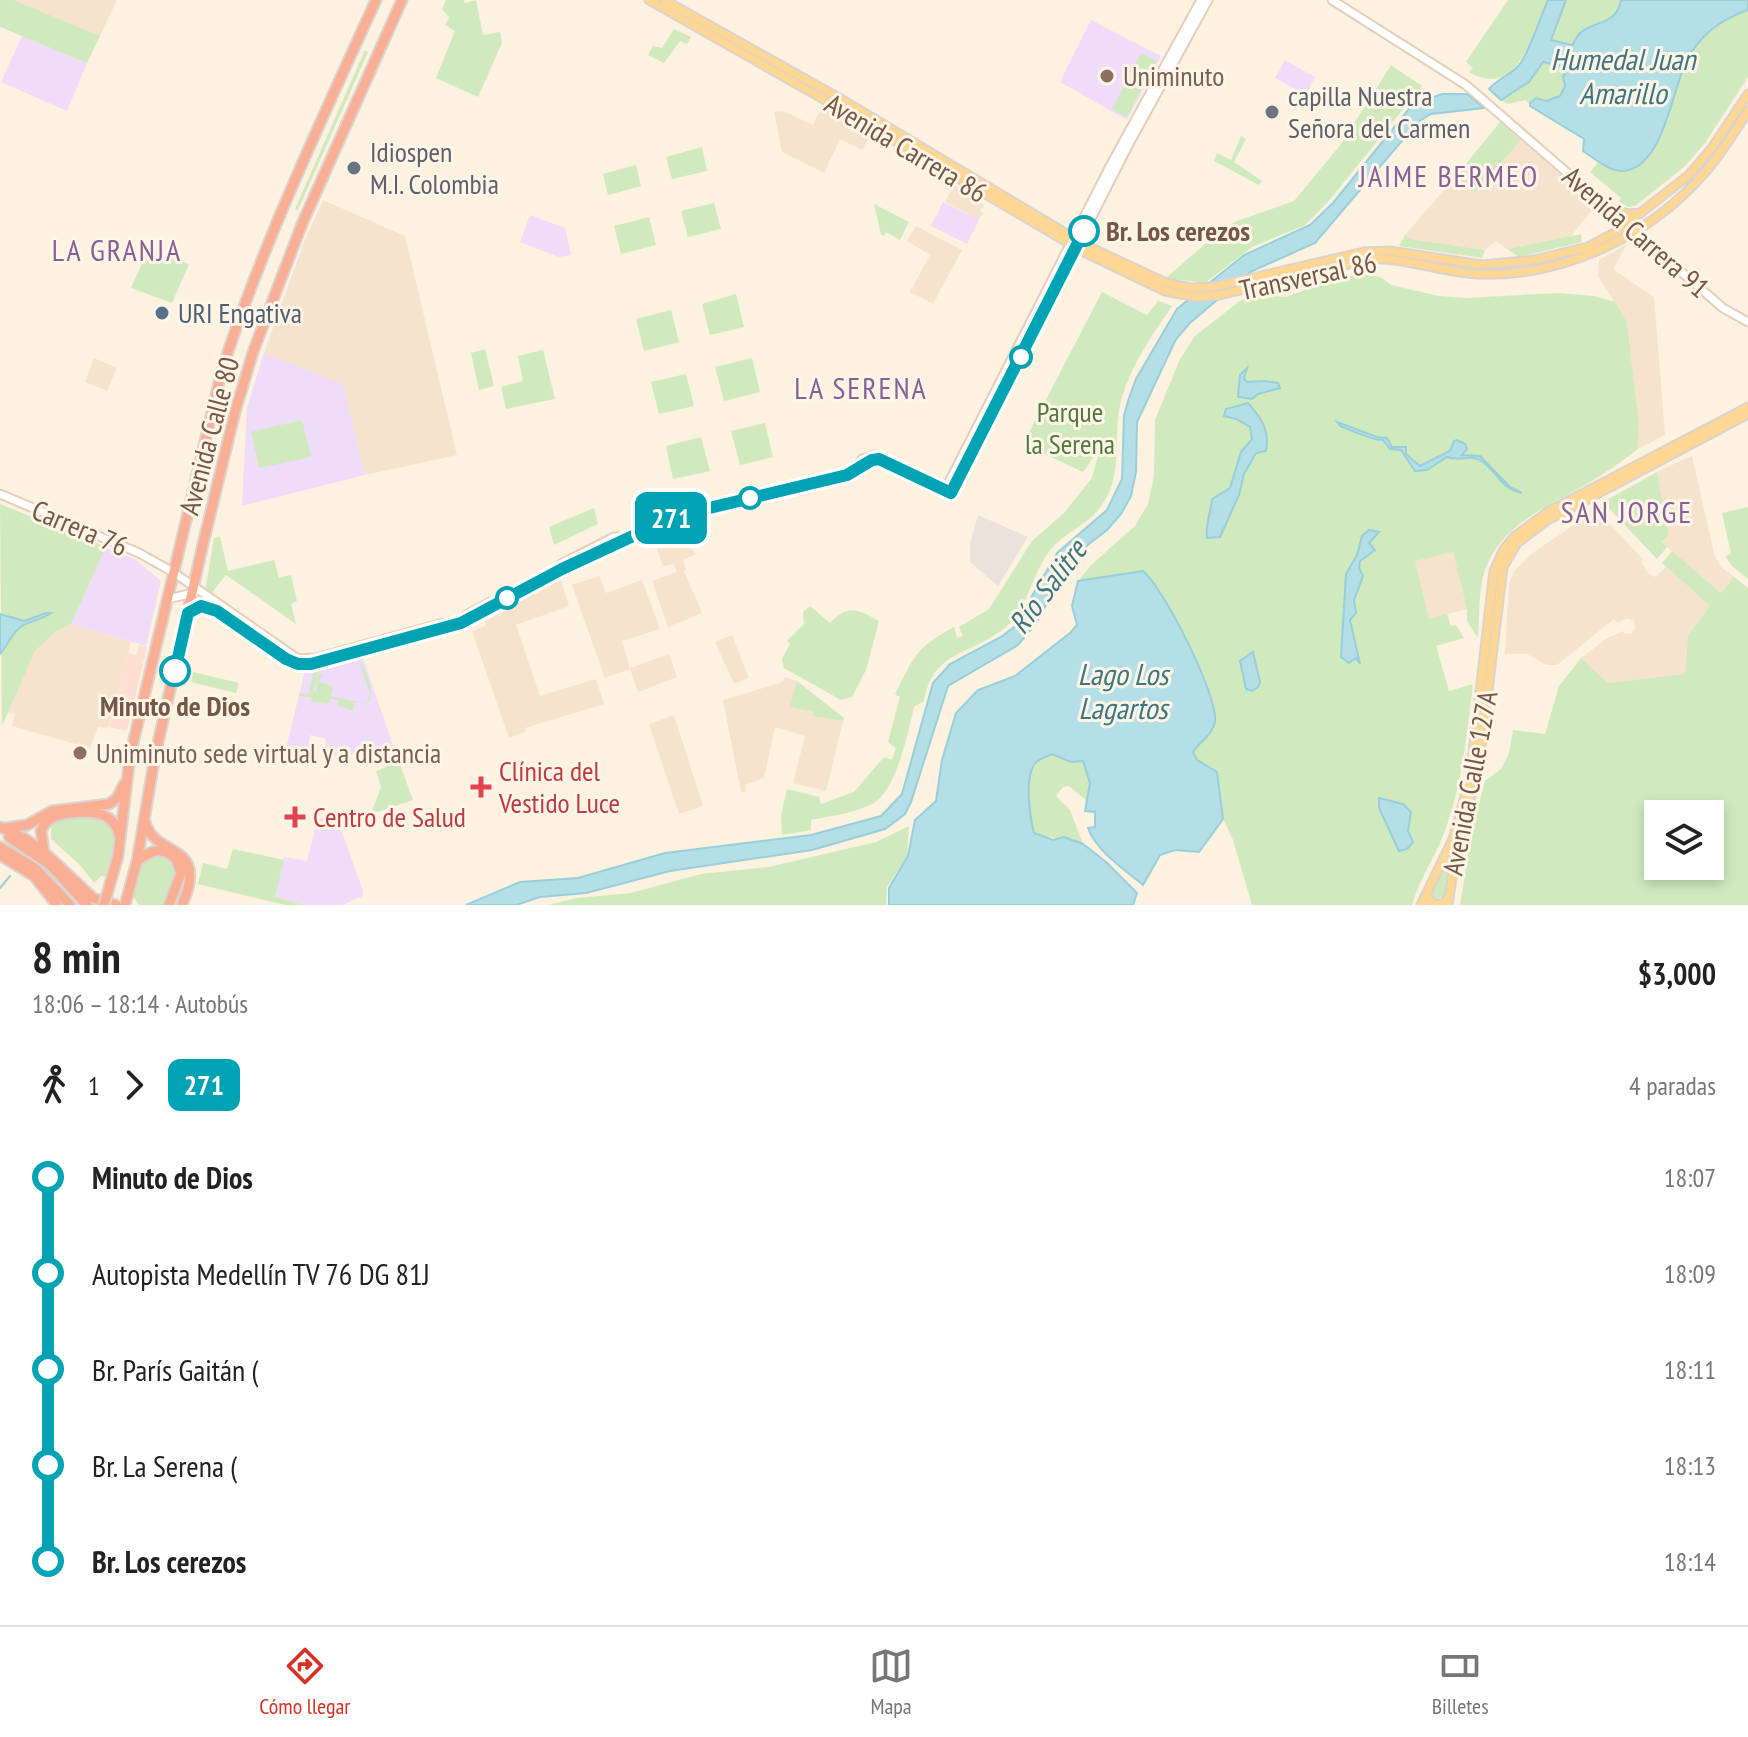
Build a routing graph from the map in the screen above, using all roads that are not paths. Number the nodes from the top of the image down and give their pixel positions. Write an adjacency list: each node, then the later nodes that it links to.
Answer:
1 (376, 0): 26 (highway, Avenida Calle 80)
2 (402, 0): 28 (highway, Avenida Calle 80)
3 (649, 0): 14 (main road, Avenida Carrera 86)
4 (664, 0): 14 (main road, Avenida Carrera 86)
5 (1201, 0): 14 (main road)
6 (1208, 0): 14 (main road)
7 (1332, 0): 10 (main road, Avenida Carrera 91)
8 (1748, 94): 11 (main road, Transversal 86)
9 (1748, 111): 13 (main road, Transversal 86)
10 (1609, 208): 11 (main road); 12 (main road, Avenida Carrera 91)
11 (1643, 212): 12 (main road, Transversal 86)
12 (1627, 224): 13 (main road, Avenida Carrera 91); 15 (main road, Transversal 86)
13 (1635, 231): 15 (main road, Transversal 86); 17 (main road, Avenida Carrera 91)
14 (1075, 243): 16 (main road, Avenida Carrera 86); 21 (main road)
15 (1318, 266): 16 (main road, Transversal 86)
16 (1167, 287)
17 (1748, 322)
18 (1747, 411): 31 (main road)
19 (867, 450): 20 (main road)
20 (880, 457): 21 (main road); 22 (main road)
21 (890, 463): 22 (main road)
22 (856, 470): 24 (main road)
23 (0, 494): 25 (main road, Carrera 76)
24 (632, 537): 28 (main road); 30 (main road)
25 (158, 564): 26 (main road, Carrera 76); 27 (main road, Carrera 76)
26 (173, 572): 27 (highway, Avenida Calle 80); 28 (main road, Carrera 76)
27 (170, 585): 29 (highway, Avenida Calle 80)
28 (193, 591): 29 (main road); 30 (highway, Avenida Calle 80)
29 (167, 599): 32 (highway, Avenida Calle 80)
30 (188, 613): 33 (highway, Avenida Calle 80)
31 (1488, 658): 40 (main road, Avenida Calle 127A); 41 (main road, Avenida Calle 127A)
32 (127, 777): 34 (highway); 35 (highway, Avenida Calle 80)
33 (144, 818): 39 (highway, Avenida Calle 80); 49 (highway)
34 (2, 829): 37 (highway); 44 (highway)
35 (121, 844): 37 (highway); 45 (highway, Avenida Calle 80, bridge)
36 (0, 847): 43 (highway)
37 (44, 852): 46 (highway)
38 (0, 855): 42 (highway)
39 (137, 861): 47 (highway, Avenida Calle 80); 48 (highway)
40 (1427, 893): 41 (main road); 50 (main road, Avenida Calle 127A)
41 (1449, 901)
42 (57, 905)
43 (70, 905)
44 (87, 905)
45 (104, 905)
46 (116, 905)
47 (125, 905)
48 (169, 905)
49 (182, 905)
50 (1421, 905)

